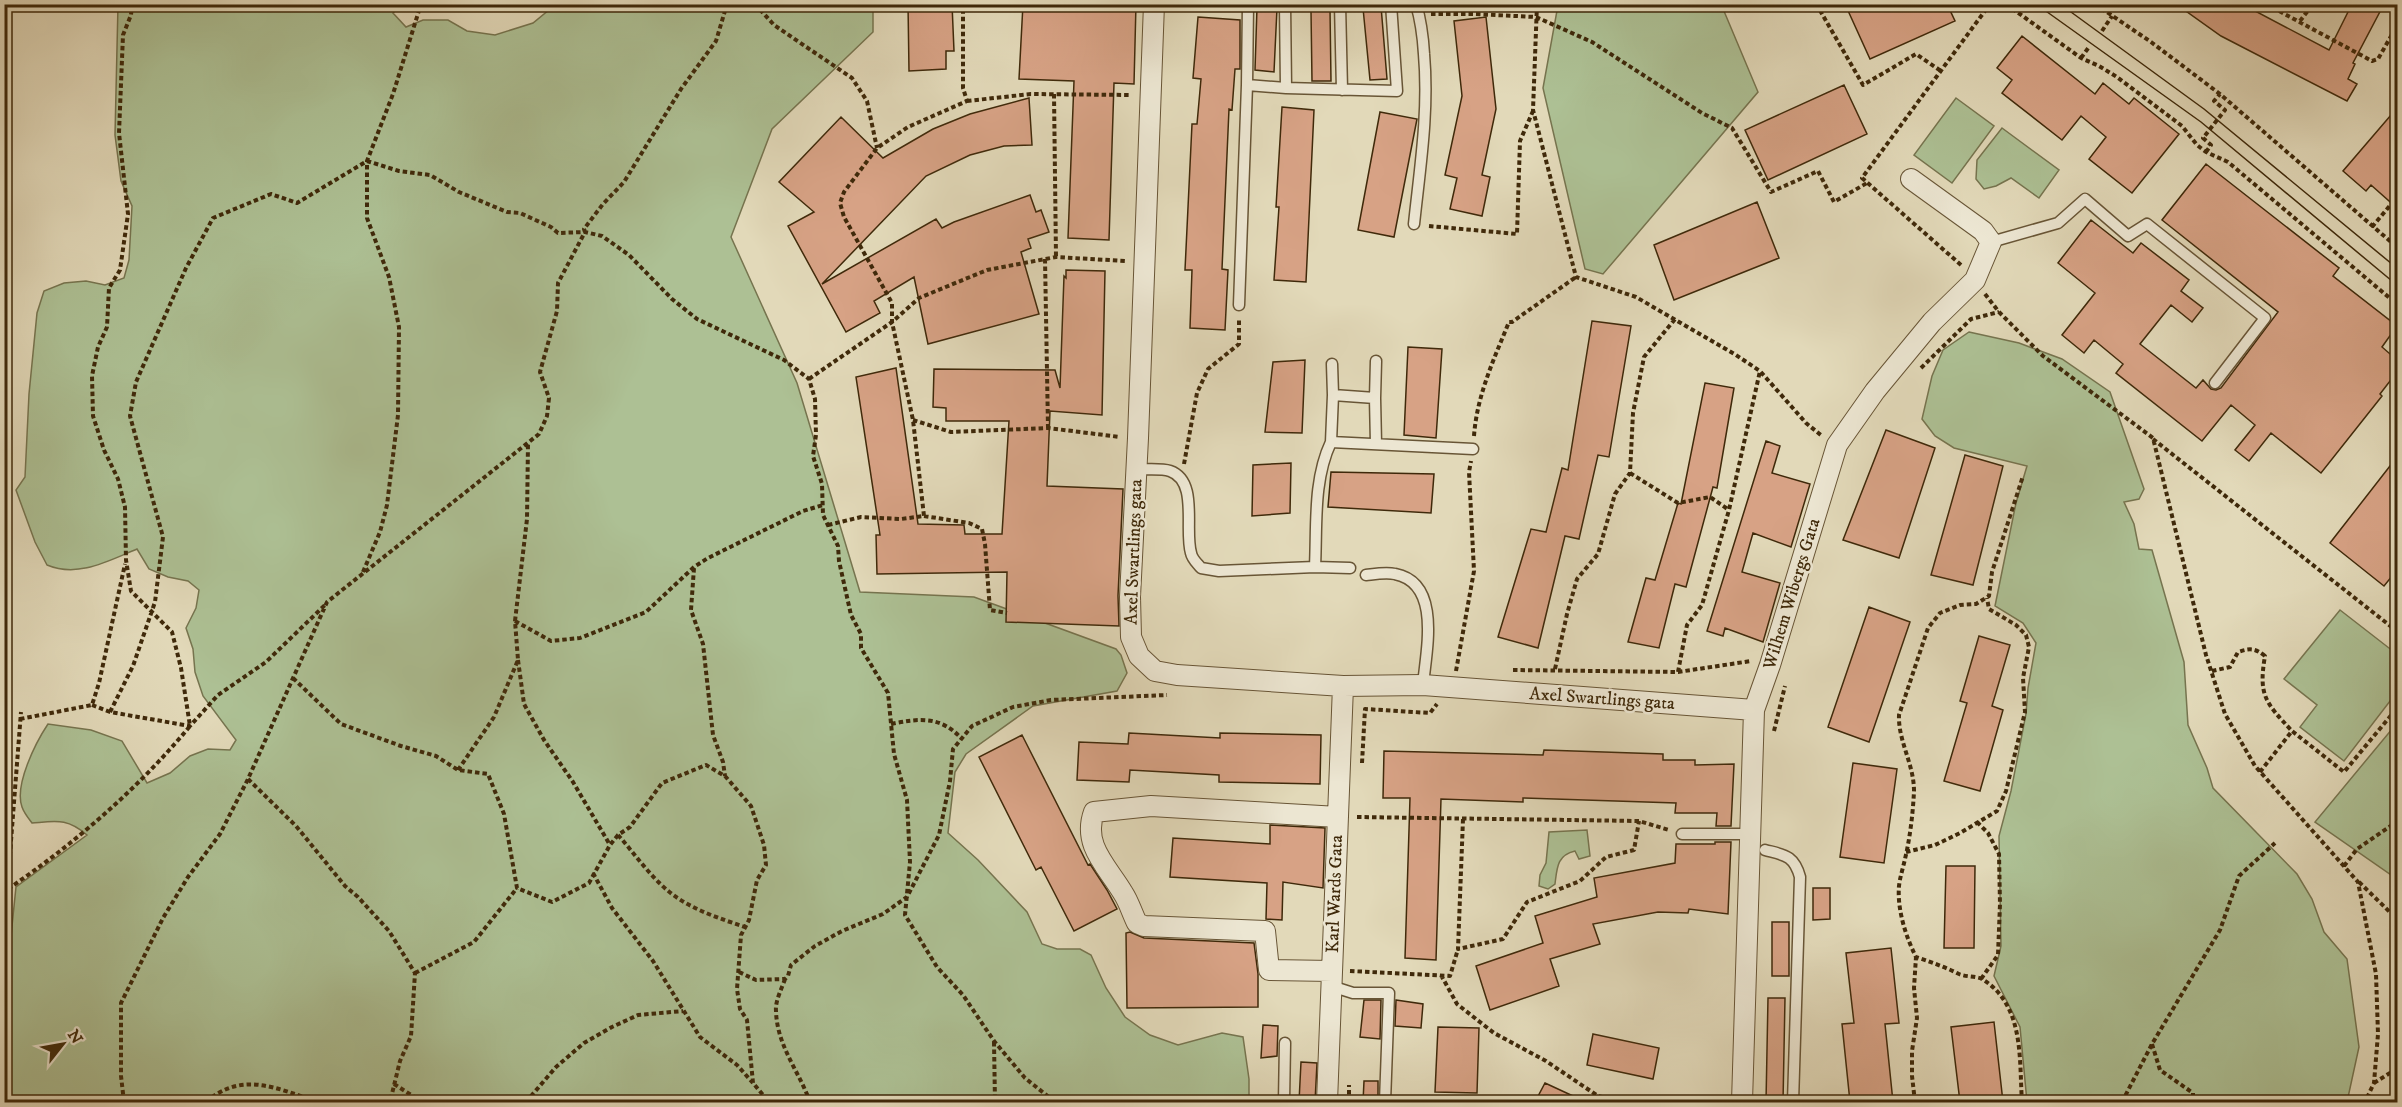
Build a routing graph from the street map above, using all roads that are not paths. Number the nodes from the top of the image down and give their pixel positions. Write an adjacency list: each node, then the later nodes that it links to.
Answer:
1 (1154, 4): 22 (street, Axel Swartlings gata)
2 (1248, 4): 7 (lane)
3 (1285, 4): 8 (lane)
4 (1340, 4): 9 (lane)
5 (1391, 4): 9 (lane)
6 (1417, 10): 11 (lane)
7 (1247, 85): 8 (lane); 13 (lane)
8 (1286, 88): 9 (lane)
9 (1342, 90)
10 (1911, 178): 12 (street)
11 (1414, 224)
12 (1991, 242): 16 (lane); 28 (street, Wilhem Wibergs Gata)
13 (1239, 305)
14 (1376, 361): 18 (lane)
15 (1332, 364): 17 (lane)
16 (2215, 382)
17 (1333, 395): 18 (lane); 19 (lane)
18 (1375, 398): 20 (lane)
19 (1331, 442): 20 (lane); 23 (lane)
20 (1376, 444): 21 (lane)
21 (1473, 449)
22 (1137, 469): 23 (lane); 26 (street, Axel Swartlings gata)
23 (1315, 567): 24 (lane)
24 (1350, 568)
25 (1366, 574): 27 (lane)
26 (1343, 686): 27 (street, Axel Swartlings gata); 29 (street, Karl Wards Gata)
27 (1433, 686): 28 (street, Axel Swartlings gata)
28 (1754, 710): 31 (street, Wilhem Wibergs Gata)
29 (1338, 817): 33 (street, Karl Wards Gata); 33 (street)
30 (1682, 834): 31 (lane)
31 (1750, 834): 38 (street, Wilhem Wibergs Gata)
32 (1764, 850): 39 (lane)
33 (1332, 979): 36 (street, Karl Wards Gata); 37 (lane)
34 (1285, 1042): 35 (lane)
35 (1284, 1102)
36 (1327, 1102)
37 (1385, 1102)
38 (1742, 1102)
39 (1793, 1102)

